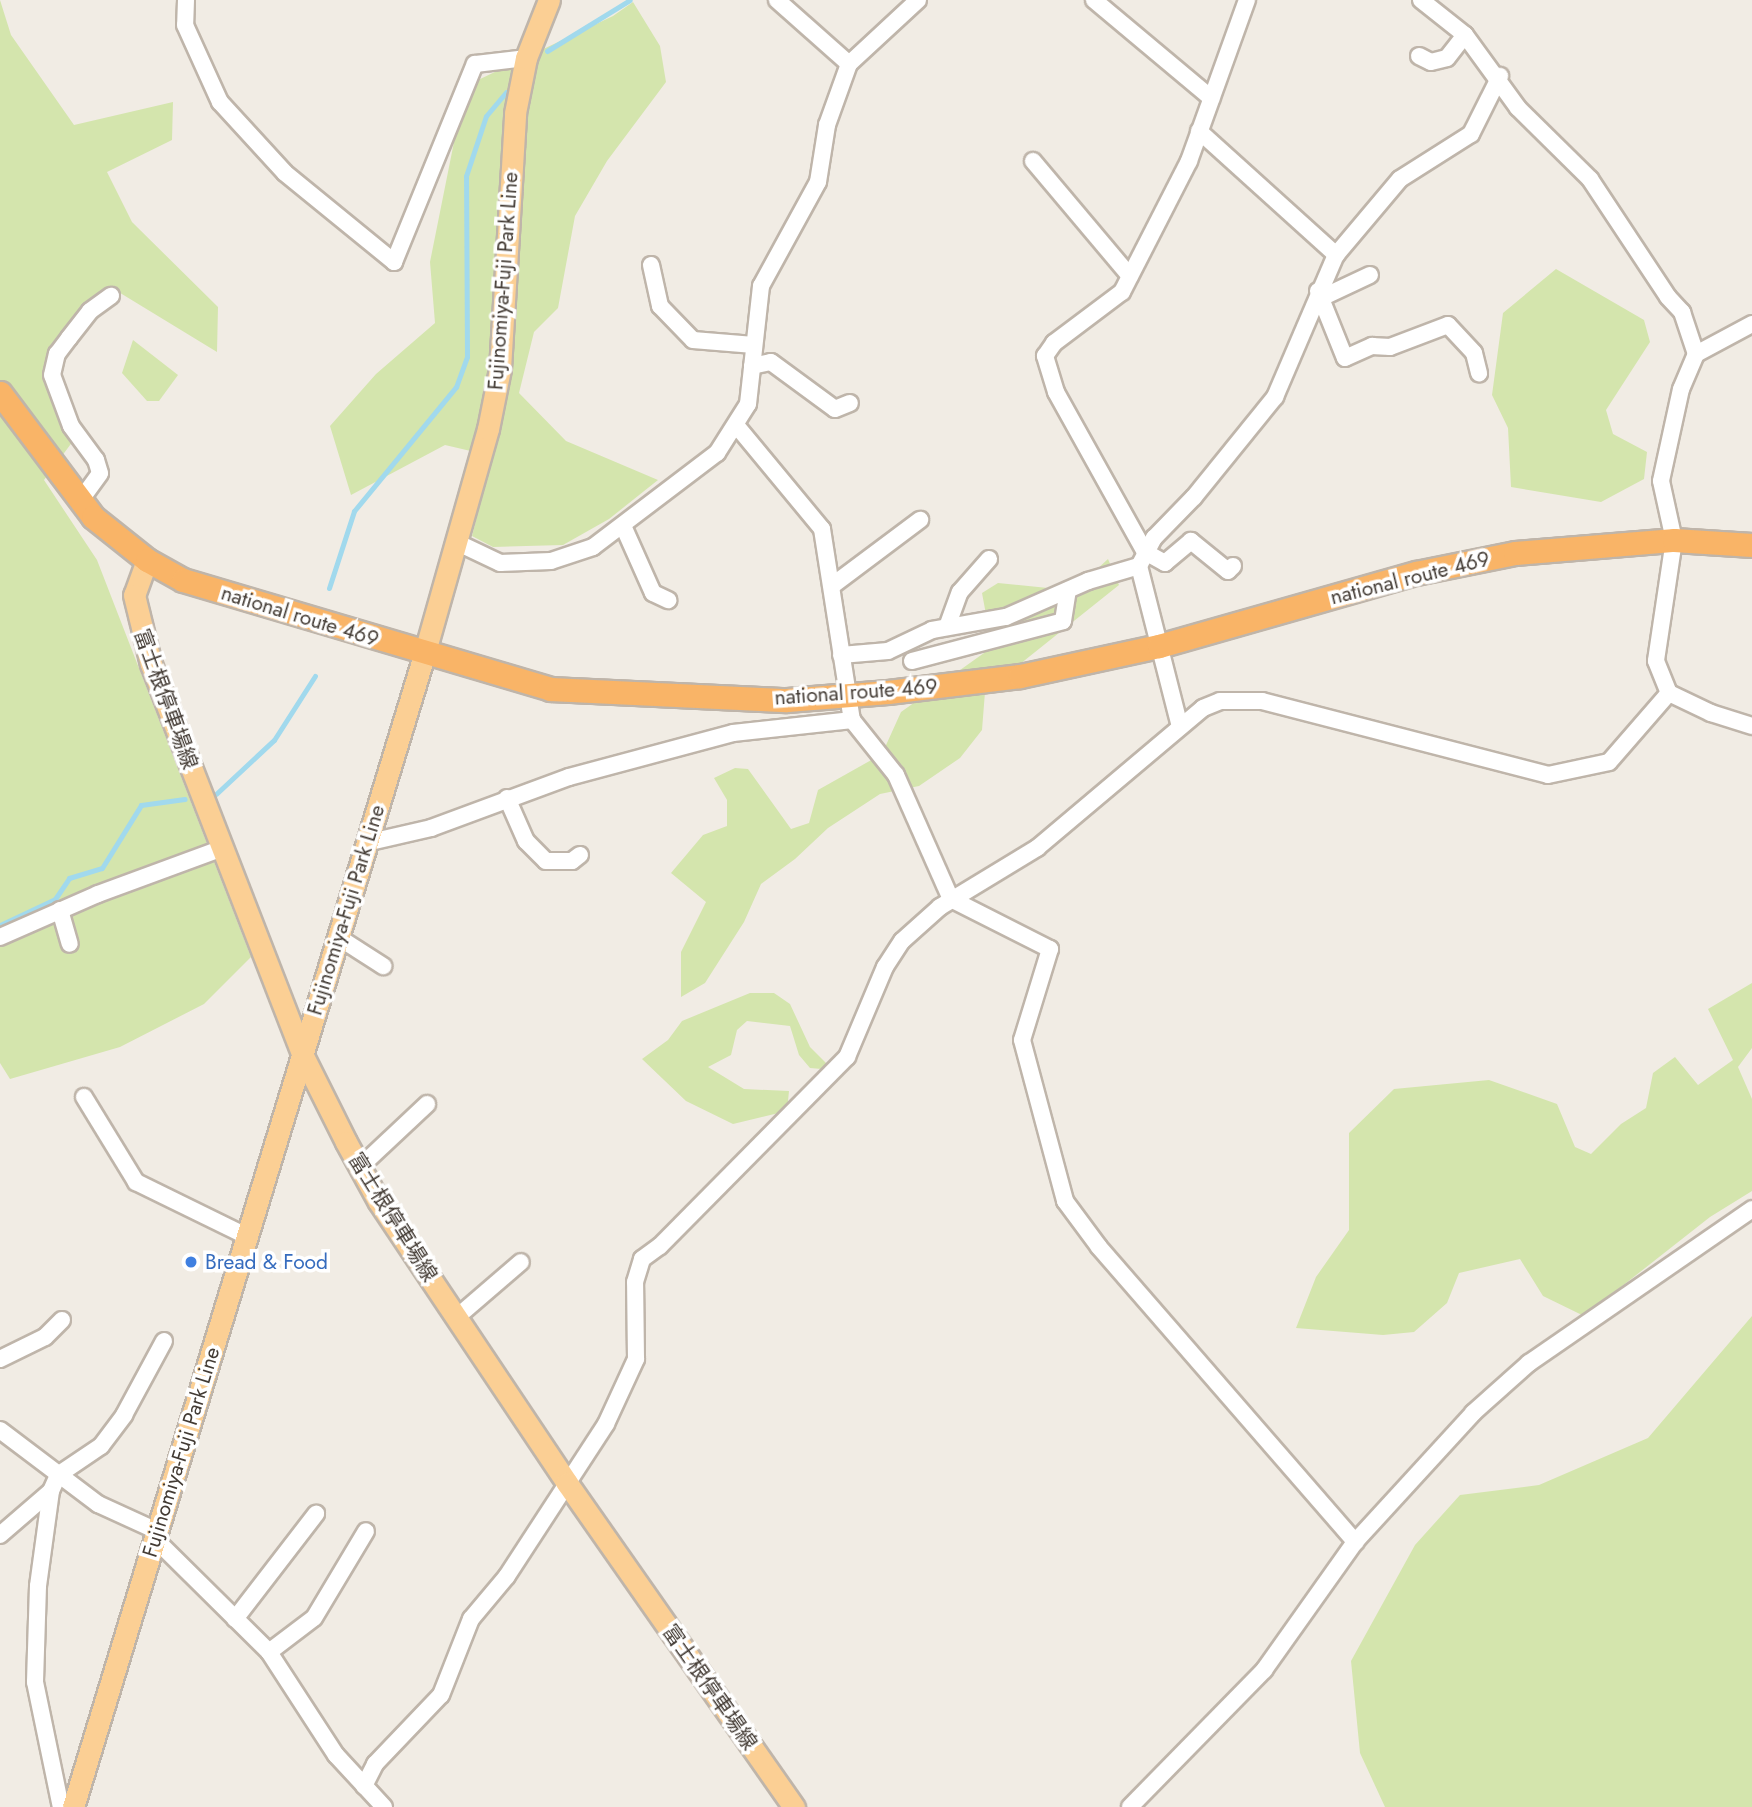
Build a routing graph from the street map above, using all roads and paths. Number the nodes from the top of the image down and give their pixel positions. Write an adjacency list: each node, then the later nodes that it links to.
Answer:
1 (186, 0): 10 (street)
2 (550, 0): 10 (main road, Fujinomiya-Fuji Park Line)
3 (777, 0): 11 (street)
4 (918, 0): 11 (street)
5 (1094, 0): 13 (street)
6 (1247, 0): 13 (street)
7 (1421, 0): 8 (street)
8 (1465, 34): 9 (street); 12 (street)
9 (1419, 56)
10 (526, 58): 34 (main road, Fujinomiya-Fuji Park Line)
11 (849, 64): 23 (street)
12 (1500, 76): 16 (street); 24 (street)
13 (1211, 97): 14 (street)
14 (1199, 131): 16 (street); 19 (street)
15 (1033, 161): 19 (street)
16 (1336, 255): 20 (street)
17 (650, 265): 23 (street)
18 (1370, 275): 20 (street)
19 (1130, 276): 37 (street)
20 (1320, 295): 26 (street); 37 (street)
21 (110, 296): 30 (street)
22 (1752, 324): 24 (street)
23 (754, 345): 25 (street)
24 (1696, 354): 33 (street)
25 (752, 366): 28 (street); 29 (street)
26 (1479, 373)
27 (0, 393): 30 (highway, national route 469)
28 (850, 403)
29 (736, 425): 32 (street); 40 (street)
30 (80, 501): 38 (highway, national route 469)
31 (920, 520): 40 (street)
32 (624, 528): 34 (street); 42 (street)
33 (1674, 540): 35 (highway, national route 469); 44 (highway, national route 469); 48 (street)
34 (456, 542): 45 (main road, Fujinomiya-Fuji Park Line)
35 (1752, 545)
36 (989, 559): 43 (street)
37 (1142, 559): 39 (street); 41 (street); 44 (street)
38 (146, 560): 45 (highway, national route 469); 55 (main road, 富士根停車場線)
39 (1233, 566)
40 (833, 585): 46 (street)
41 (1068, 590): 43 (street); 47 (street)
42 (668, 600)
43 (947, 627): 46 (street)
44 (1159, 646): 49 (highway, national route 469); 52 (street)
45 (424, 655): 49 (highway, national route 469); 54 (main road, Fujinomiya-Fuji Park Line)
46 (841, 655): 49 (street)
47 (912, 661)
48 (1669, 693): 51 (street); 52 (street)
49 (847, 696): 50 (street)
50 (852, 720): 53 (street); 57 (street)
51 (1752, 726)
52 (1180, 727): 57 (street)
53 (507, 798): 54 (street); 56 (street)
54 (366, 843): 60 (main road, Fujinomiya-Fuji Park Line)
55 (223, 848): 58 (street); 63 (main road, 富士根停車場線)
56 (580, 855)
57 (951, 899): 76 (street); 82 (street)
58 (60, 910): 59 (street); 61 (street)
59 (0, 937)
60 (338, 937): 62 (street); 63 (main road, Fujinomiya-Fuji Park Line)
61 (70, 944)
62 (383, 966)
63 (303, 1056): 66 (main road, 富士根停車場線); 68 (main road, Fujinomiya-Fuji Park Line)
64 (83, 1097): 68 (street)
65 (427, 1104): 66 (street)
66 (360, 1167): 70 (main road, 富士根停車場線)
67 (1752, 1209): 82 (street)
68 (246, 1236): 81 (main road, Fujinomiya-Fuji Park Line)
69 (521, 1262): 70 (street)
70 (457, 1317): 76 (main road, 富士根停車場線)
71 (62, 1320): 73 (street)
72 (164, 1341): 75 (street)
73 (0, 1359)
74 (0, 1430): 75 (street)
75 (58, 1475): 77 (street); 81 (street)
76 (567, 1483): 85 (street); 89 (main road, 富士根停車場線)
77 (51, 1491): 80 (street); 86 (street)
78 (316, 1514): 83 (street)
79 (366, 1531): 84 (street)
80 (0, 1535)
81 (156, 1535): 83 (street); 87 (main road, Fujinomiya-Fuji Park Line)
82 (1355, 1542): 90 (street)
83 (235, 1619): 84 (street)
84 (269, 1651): 85 (street)
85 (363, 1786): 88 (street)
86 (61, 1807)
87 (74, 1807)
88 (384, 1807)
89 (794, 1807)
90 (1130, 1807)

